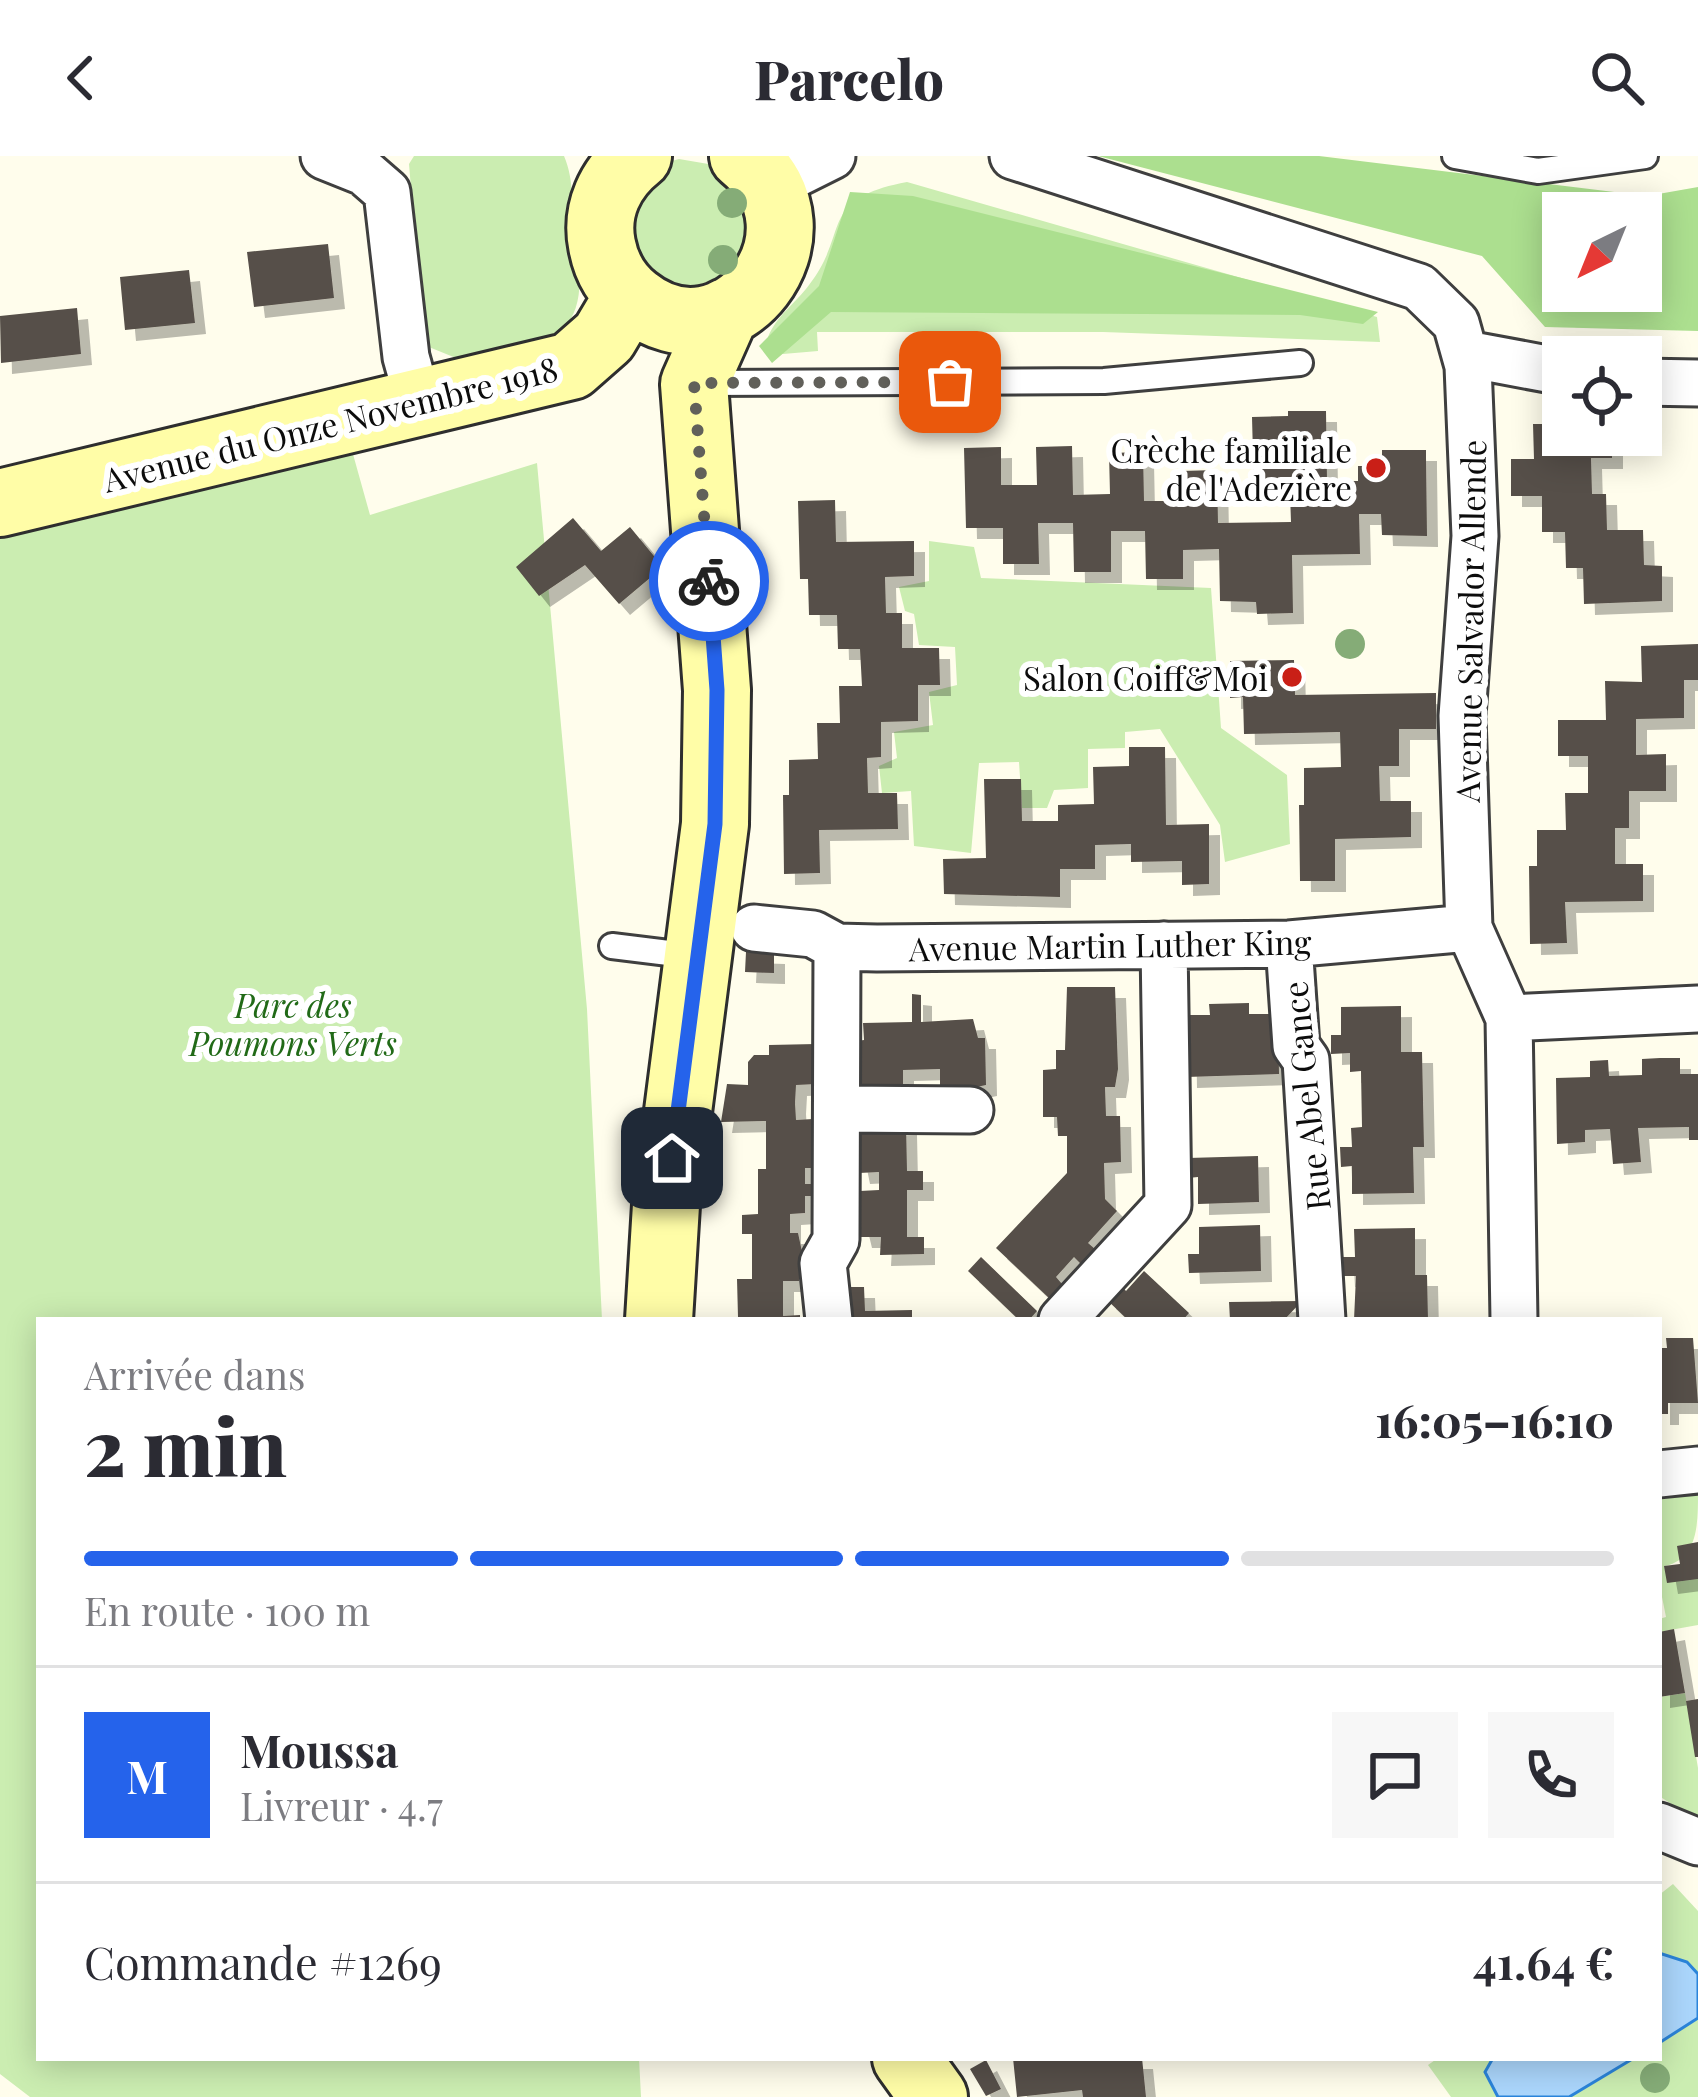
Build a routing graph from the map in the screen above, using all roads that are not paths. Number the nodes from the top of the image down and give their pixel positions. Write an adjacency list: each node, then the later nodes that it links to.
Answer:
1 (324, 156): 16 (street)
2 (638, 156): 8 (street)
3 (832, 156): 7 (street)
4 (1013, 156): 10 (street, Avenue Salvador Allende)
5 (1454, 156): 6 (lane)
6 (1645, 156)
7 (756, 171): 9 (street)
8 (640, 303): 9 (street); 14 (street); 16 (street, Avenue du Onze Novembre 1918)
9 (726, 312): 14 (street)
10 (1467, 354): 12 (street); 19 (street, Avenue Salvador Allende)
11 (1300, 363): 14 (lane)
12 (1542, 368)
13 (1662, 382): 15 (street)
14 (694, 383): 24 (street)
15 (1698, 383)
16 (418, 400): 17 (street, Avenue du Onze Novembre 1918)
17 (0, 503)
18 (754, 928): 23 (street, Avenue Martin Luther King)
19 (1469, 928): 20 (street, Avenue Martin Luther King); 26 (street, Avenue Salvador Allende)
20 (1289, 944): 21 (street, Avenue Martin Luther King); 32 (street, Rue Abel Gance)
21 (1164, 945): 23 (street, Avenue Martin Luther King); 31 (street)
22 (612, 946): 24 (lane)
23 (837, 947): 27 (street)
24 (696, 956): 29 (street)
25 (1698, 1010): 26 (street)
26 (1509, 1018): 33 (street, Avenue Salvador Allende)
27 (839, 1109): 28 (street); 30 (street)
28 (970, 1110)
29 (659, 1317)
30 (829, 1317)
31 (1065, 1317)
32 (1322, 1317)
33 (1514, 1317)
34 (1698, 1470): 35 (street)
35 (1662, 1474)
36 (908, 2061): 37 (street)
37 (934, 2097)

